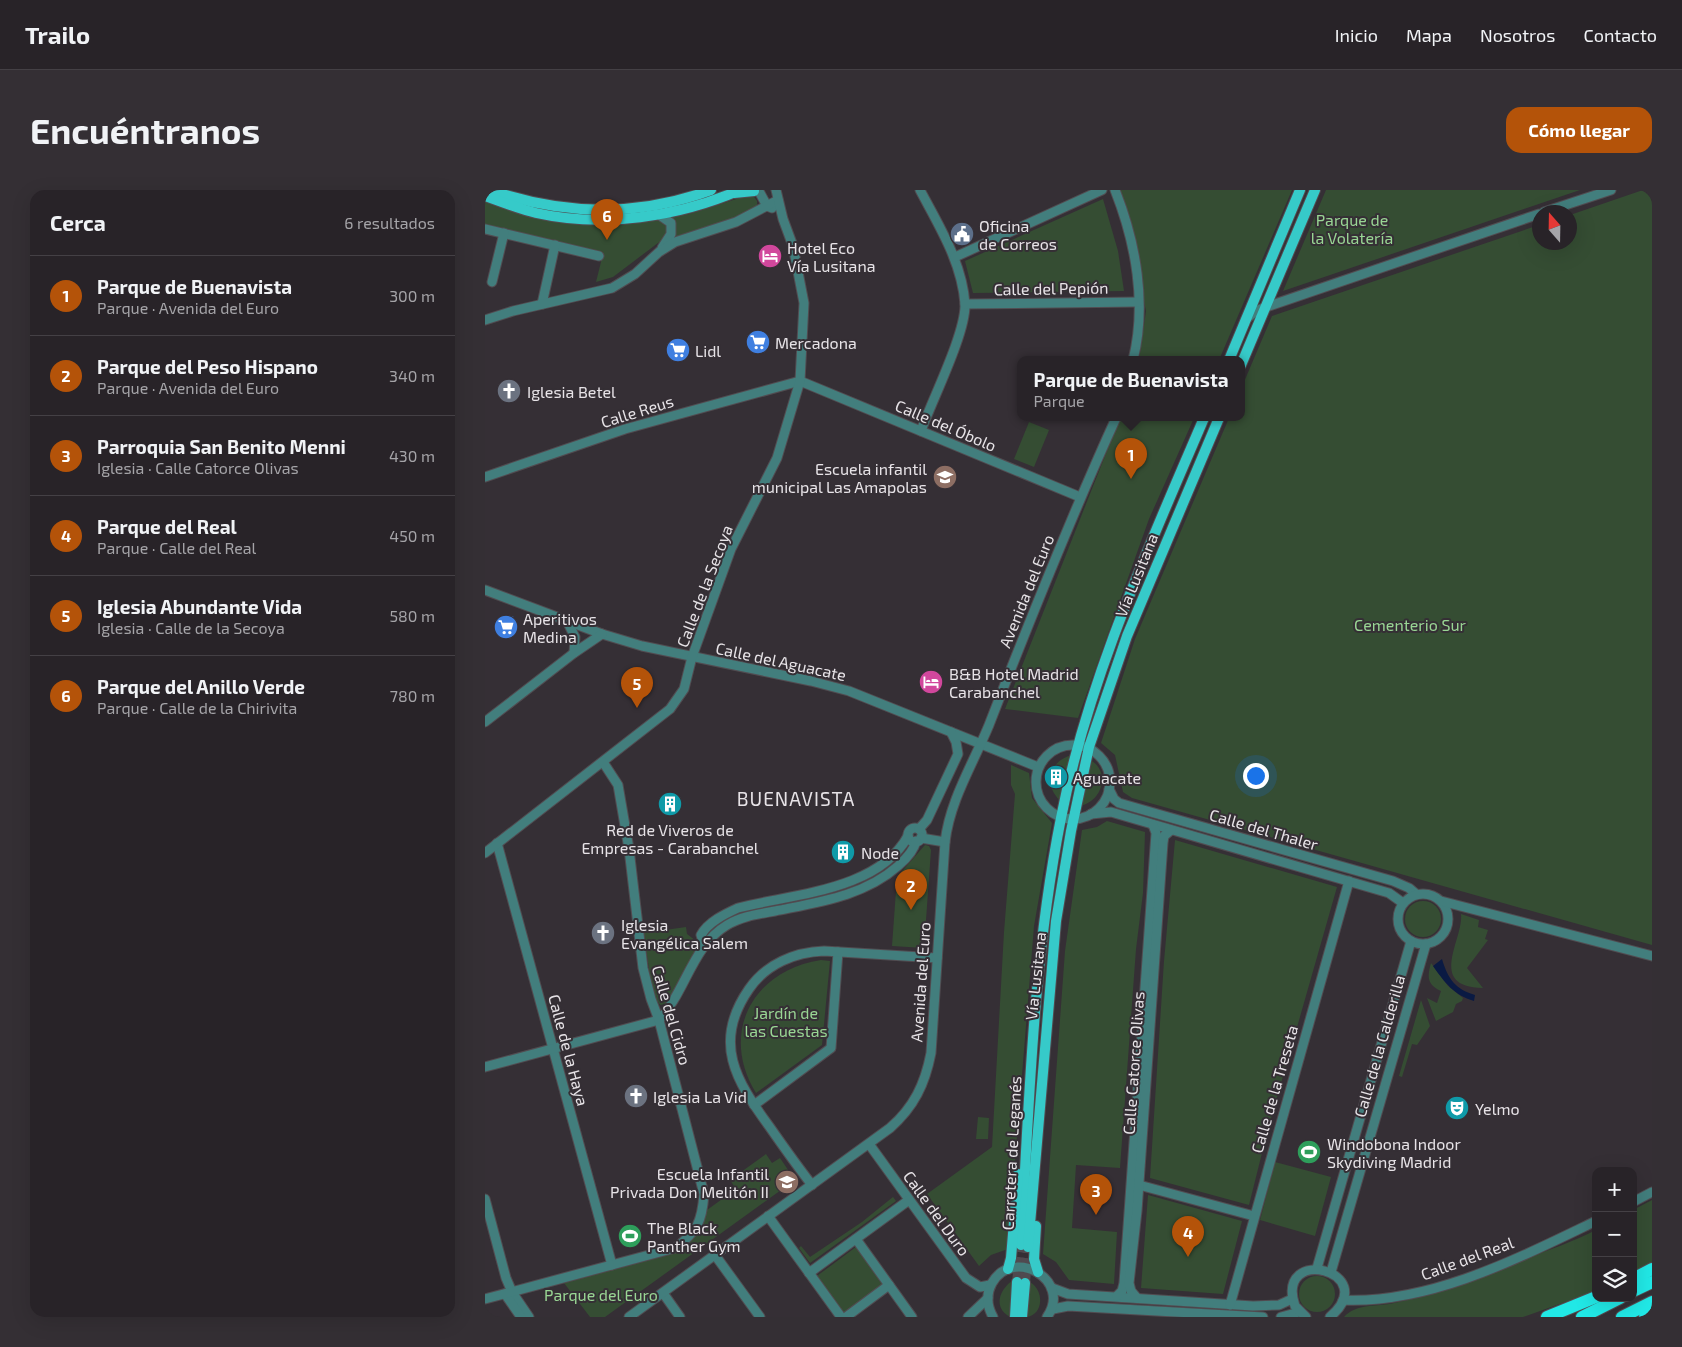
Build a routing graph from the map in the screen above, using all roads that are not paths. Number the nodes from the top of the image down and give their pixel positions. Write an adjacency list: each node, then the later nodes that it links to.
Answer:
1 (490, 190): 2 (main road)
2 (711, 190)
3 (776, 190): 13 (street, Calle de la Secoya)
4 (920, 190): 25 (street)
5 (1102, 190): 25 (street)
6 (1115, 190): 27 (street)
7 (1301, 190): 31 (main road)
8 (1315, 190): 30 (main road)
9 (1611, 190): 14 (street)
10 (736, 191): 11 (main road); 16 (main road)
11 (759, 191): 15 (street); 17 (street)
12 (485, 196): 16 (main road)
13 (778, 200): 15 (street); 19 (street, Calle de la Secoya)
14 (1565, 205)
15 (767, 206): 17 (street); 19 (street)
16 (658, 214): 23 (street)
17 (754, 214): 23 (street)
18 (1532, 216): 30 (street)
19 (783, 219): 36 (street, Calle de la Secoya)
20 (485, 229): 21 (street)
21 (504, 233): 22 (street); 26 (street)
22 (555, 245): 24 (street); 28 (street)
23 (659, 252): 28 (street)
24 (599, 256)
25 (955, 257): 29 (street)
26 (492, 282)
27 (1138, 302): 29 (street, Calle del Pepión); 33 (street)
28 (542, 304): 32 (street)
29 (965, 304): 40 (street)
30 (1266, 307): 31 (street); 35 (main road)
31 (1246, 319): 34 (main road)
32 (485, 320)
33 (1133, 356)
34 (1231, 356)
35 (1245, 356)
36 (800, 380): 40 (street, Calle del Óbolo); 41 (street, Calle Reus); 47 (street, Calle de la Secoya)
37 (1115, 421): 42 (street, Avenida del Euro)
38 (1203, 421): 51 (main road, Vía Lusitana)
39 (1218, 421): 51 (main road, Vía Lusitana)
40 (921, 431): 42 (street, Calle del Óbolo)
41 (485, 477)
42 (1080, 497): 50 (street, Avenida del Euro)
43 (485, 590): 44 (street, Calle del Aguacate)
44 (567, 621): 45 (street, Calle del Aguacate); 46 (street)
45 (602, 634): 46 (street); 47 (street, Calle del Aguacate)
46 (574, 653): 48 (street)
47 (693, 657): 49 (street, Calle del Aguacate); 52 (street, Calle de la Secoya)
48 (485, 722)
49 (951, 731): 50 (street, Calle del Aguacate); 61 (street)
50 (980, 743): 53 (street, Calle del Aguacate); 62 (street, Avenida del Euro)
51 (1084, 746): 53 (street); 54 (street); 56 (main road, Vía Lusitana); 57 (main road, Vía Lusitana)
52 (603, 762): 63 (street, Calle de la Secoya); 75 (street, Calle del Cidro)
53 (1038, 767): 56 (street)
54 (1109, 789): 55 (street); 66 (street, Calle del Thaler)
55 (1091, 814): 57 (street, Calle del Thaler); 58 (street, Calle del Thaler)
56 (1061, 817): 57 (street); 77 (main road, Vía Lusitana)
57 (1074, 819): 79 (main road, Vía Lusitana)
58 (1153, 825): 59 (street, Calle del Thaler); 108 (street, Calle Catorce Olivas)
59 (1171, 830): 65 (street, Calle del Thaler); 83 (street, Calle Catorce Olivas)
60 (908, 836): 61 (street); 61 (street); 71 (street)
61 (919, 836): 62 (street); 71 (street)
62 (945, 842): 74 (street, Avenida del Euro)
63 (497, 844): 64 (street, Calle de la Secoya); 76 (street, Calle de la Haya)
64 (485, 853)
65 (1349, 881): 68 (street, Calle del Thaler); 89 (street, Calle de la Treseta)
66 (1416, 894): 67 (street); 68 (street)
67 (1441, 901): 70 (street); 73 (street)
68 (1403, 903): 69 (street)
69 (1411, 942): 70 (street); 94 (street, Calle de la Calderilla)
70 (1425, 944): 98 (street, Calle de la Calderilla)
71 (704, 946): 75 (street)
72 (838, 952): 74 (street); 80 (street); 80 (street)
73 (1652, 956)
74 (937, 958): 81 (street, Avenida del Euro)
75 (659, 1020): 76 (street); 93 (street, Calle del Cidro)
76 (553, 1048): 78 (street); 93 (street, Calle de la Haya)
77 (1031, 1062): 79 (main road, Carretera de Leganés); 95 (main road)
78 (485, 1067)
79 (1041, 1079): 97 (main road)
80 (754, 1105): 82 (street)
81 (869, 1144): 82 (street, Avenida del Euro); 86 (street, Calle del Duro)
82 (812, 1185): 88 (street, Avenida del Euro)
83 (1139, 1185): 89 (street); 110 (street, Calle Catorce Olivas)
84 (1652, 1192): 87 (street)
85 (485, 1199): 106 (street)
86 (909, 1200): 91 (street); 102 (street, Calle del Duro)
87 (1637, 1200)
88 (768, 1216): 92 (street, Avenida del Euro); 99 (street)
89 (1254, 1216): 117 (street, Calle de la Treseta)
90 (1592, 1223): 114 (street, Calle del Real)
91 (856, 1239): 99 (street); 103 (street)
92 (715, 1254): 107 (street, Avenida del Euro); 126 (street)
93 (612, 1265): 106 (street, Calle del Cidro)
94 (1317, 1268): 98 (street); 111 (street)
95 (1008, 1269): 97 (street); 102 (street)
96 (1652, 1269): 100 (highway)
97 (1038, 1272): 104 (street)
98 (1331, 1272): 114 (street)
99 (809, 1273): 127 (street)
100 (1637, 1278)
101 (1652, 1282): 105 (highway)
102 (990, 1285): 109 (street)
103 (889, 1286): 128 (street); 129 (street)
104 (1052, 1288): 108 (street); 118 (street)
105 (1637, 1290)
106 (508, 1293): 113 (street, Calle del Cidro); 122 (street); 123 (street)
107 (663, 1293): 124 (street, Avenida del Euro); 125 (street)
108 (1117, 1296): 110 (street)
109 (988, 1298): 130 (street); 131 (street)
110 (1137, 1298): 117 (street)
111 (1292, 1299): 117 (street); 120 (street)
112 (1592, 1299): 121 (highway)
113 (485, 1300)
114 (1343, 1300): 137 (street)
115 (1612, 1302): 138 (highway)
116 (1652, 1302): 139 (highway)
117 (1230, 1305)
118 (1053, 1308): 134 (street); 135 (street)
119 (1652, 1313): 140 (highway)
120 (1303, 1314): 136 (street)
121 (1548, 1316)
122 (521, 1317)
123 (529, 1317)
124 (629, 1317)
125 (680, 1317)
126 (760, 1317)
127 (841, 1317)
128 (846, 1317)
129 (912, 1317)
130 (968, 1317)
131 (993, 1317)
132 (1015, 1317): 133 (main road)
133 (1022, 1317)
134 (1047, 1317)
135 (1263, 1317)
136 (1281, 1317)
137 (1330, 1317)
138 (1582, 1317)
139 (1622, 1317)
140 (1645, 1317)

